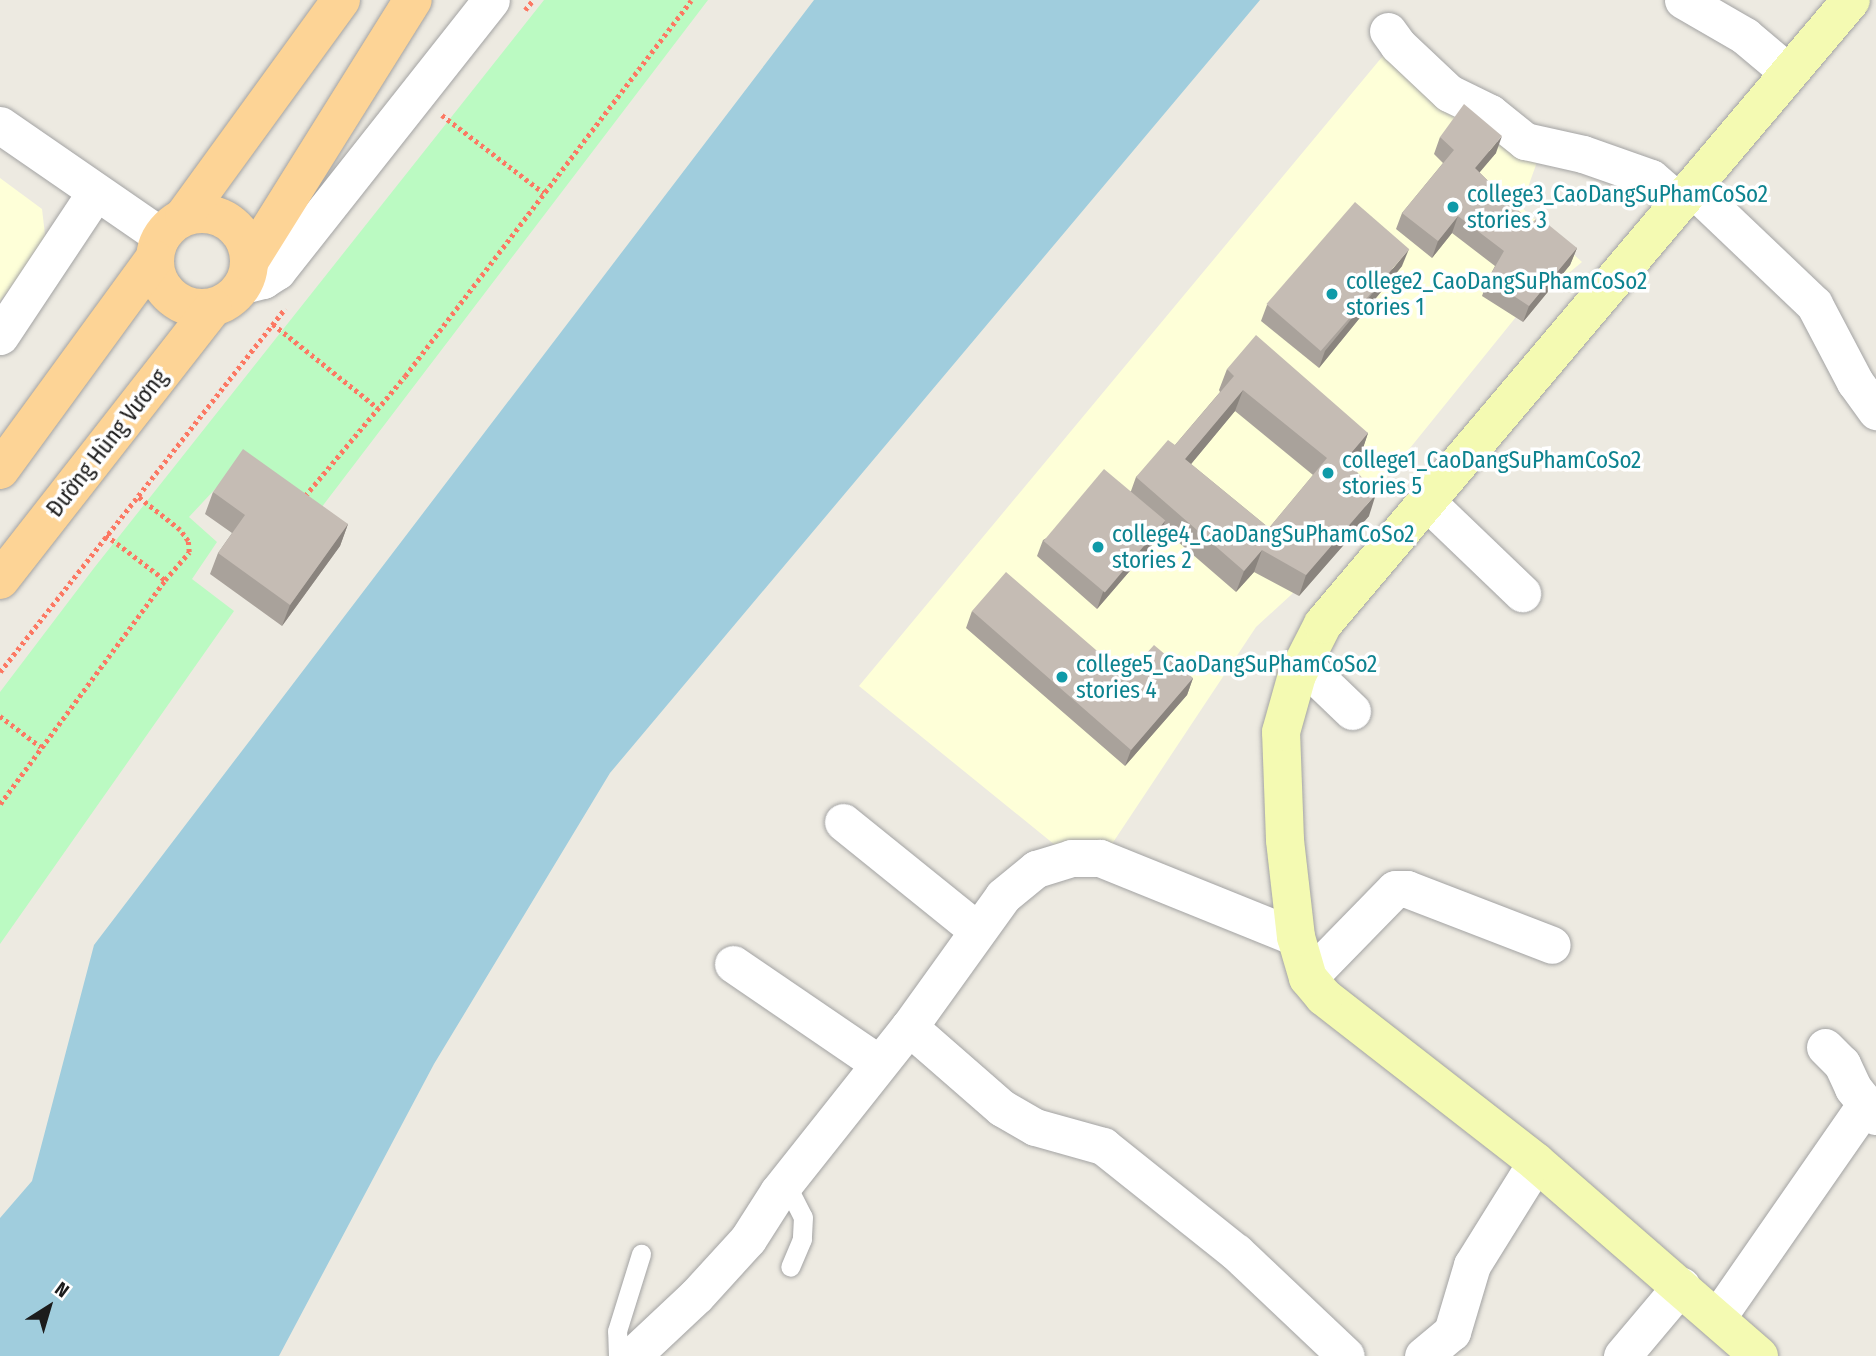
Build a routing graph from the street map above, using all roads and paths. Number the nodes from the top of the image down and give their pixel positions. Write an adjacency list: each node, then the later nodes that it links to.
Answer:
1 (341, 0): 17 (main road)
2 (413, 0): 18 (main road)
3 (533, 0): 7 (path)
4 (691, 0): 15 (path)
5 (1683, 0): 9 (street)
6 (1851, 0): 9 (street)
7 (508, 5): 18 (street)
8 (1388, 31): 16 (street)
9 (1789, 73): 16 (street)
10 (449, 106): 11 (path)
11 (442, 115): 13 (path); 15 (path)
12 (0, 125): 14 (street)
13 (433, 125)
14 (96, 193): 17 (street); 22 (street)
15 (544, 193): 23 (path)
16 (1685, 194): 24 (street); 28 (street)
17 (166, 237): 18 (main road); 20 (main road); 25 (main road)
18 (246, 273): 20 (main road)
19 (290, 303): 21 (path)
20 (213, 307): 30 (main road, Đường Hùng Vương)
21 (273, 324): 23 (path); 26 (path)
22 (0, 336)
23 (378, 408): 27 (path)
24 (1876, 411)
25 (0, 470)
26 (137, 496): 29 (path); 31 (path)
27 (305, 496)
28 (1427, 502): 32 (street); 33 (street)
29 (106, 535): 31 (path); 34 (path)
30 (0, 580)
31 (164, 580): 37 (path)
32 (1522, 593)
33 (1303, 664): 35 (street); 41 (street)
34 (0, 672)
35 (1352, 711)
36 (0, 716): 37 (path)
37 (41, 748): 38 (path)
38 (0, 804)
39 (843, 822): 40 (street)
40 (976, 930): 41 (street); 45 (street)
41 (1296, 937): 44 (street)
42 (1552, 945): 44 (street)
43 (733, 964): 47 (street)
44 (1308, 978): 49 (street)
45 (909, 1027): 47 (street); 57 (street)
46 (1825, 1047): 48 (street)
47 (878, 1063): 50 (street)
48 (1871, 1110): 54 (street)
49 (1536, 1162): 53 (street); 58 (street)
50 (785, 1182): 52 (lane); 56 (street)
51 (641, 1254): 55 (lane)
52 (790, 1267)
53 (1681, 1286): 54 (street); 59 (street)
54 (1717, 1318): 60 (street)
55 (618, 1356)
56 (632, 1356)
57 (1346, 1356)
58 (1423, 1356)
59 (1622, 1356)
60 (1759, 1356)

